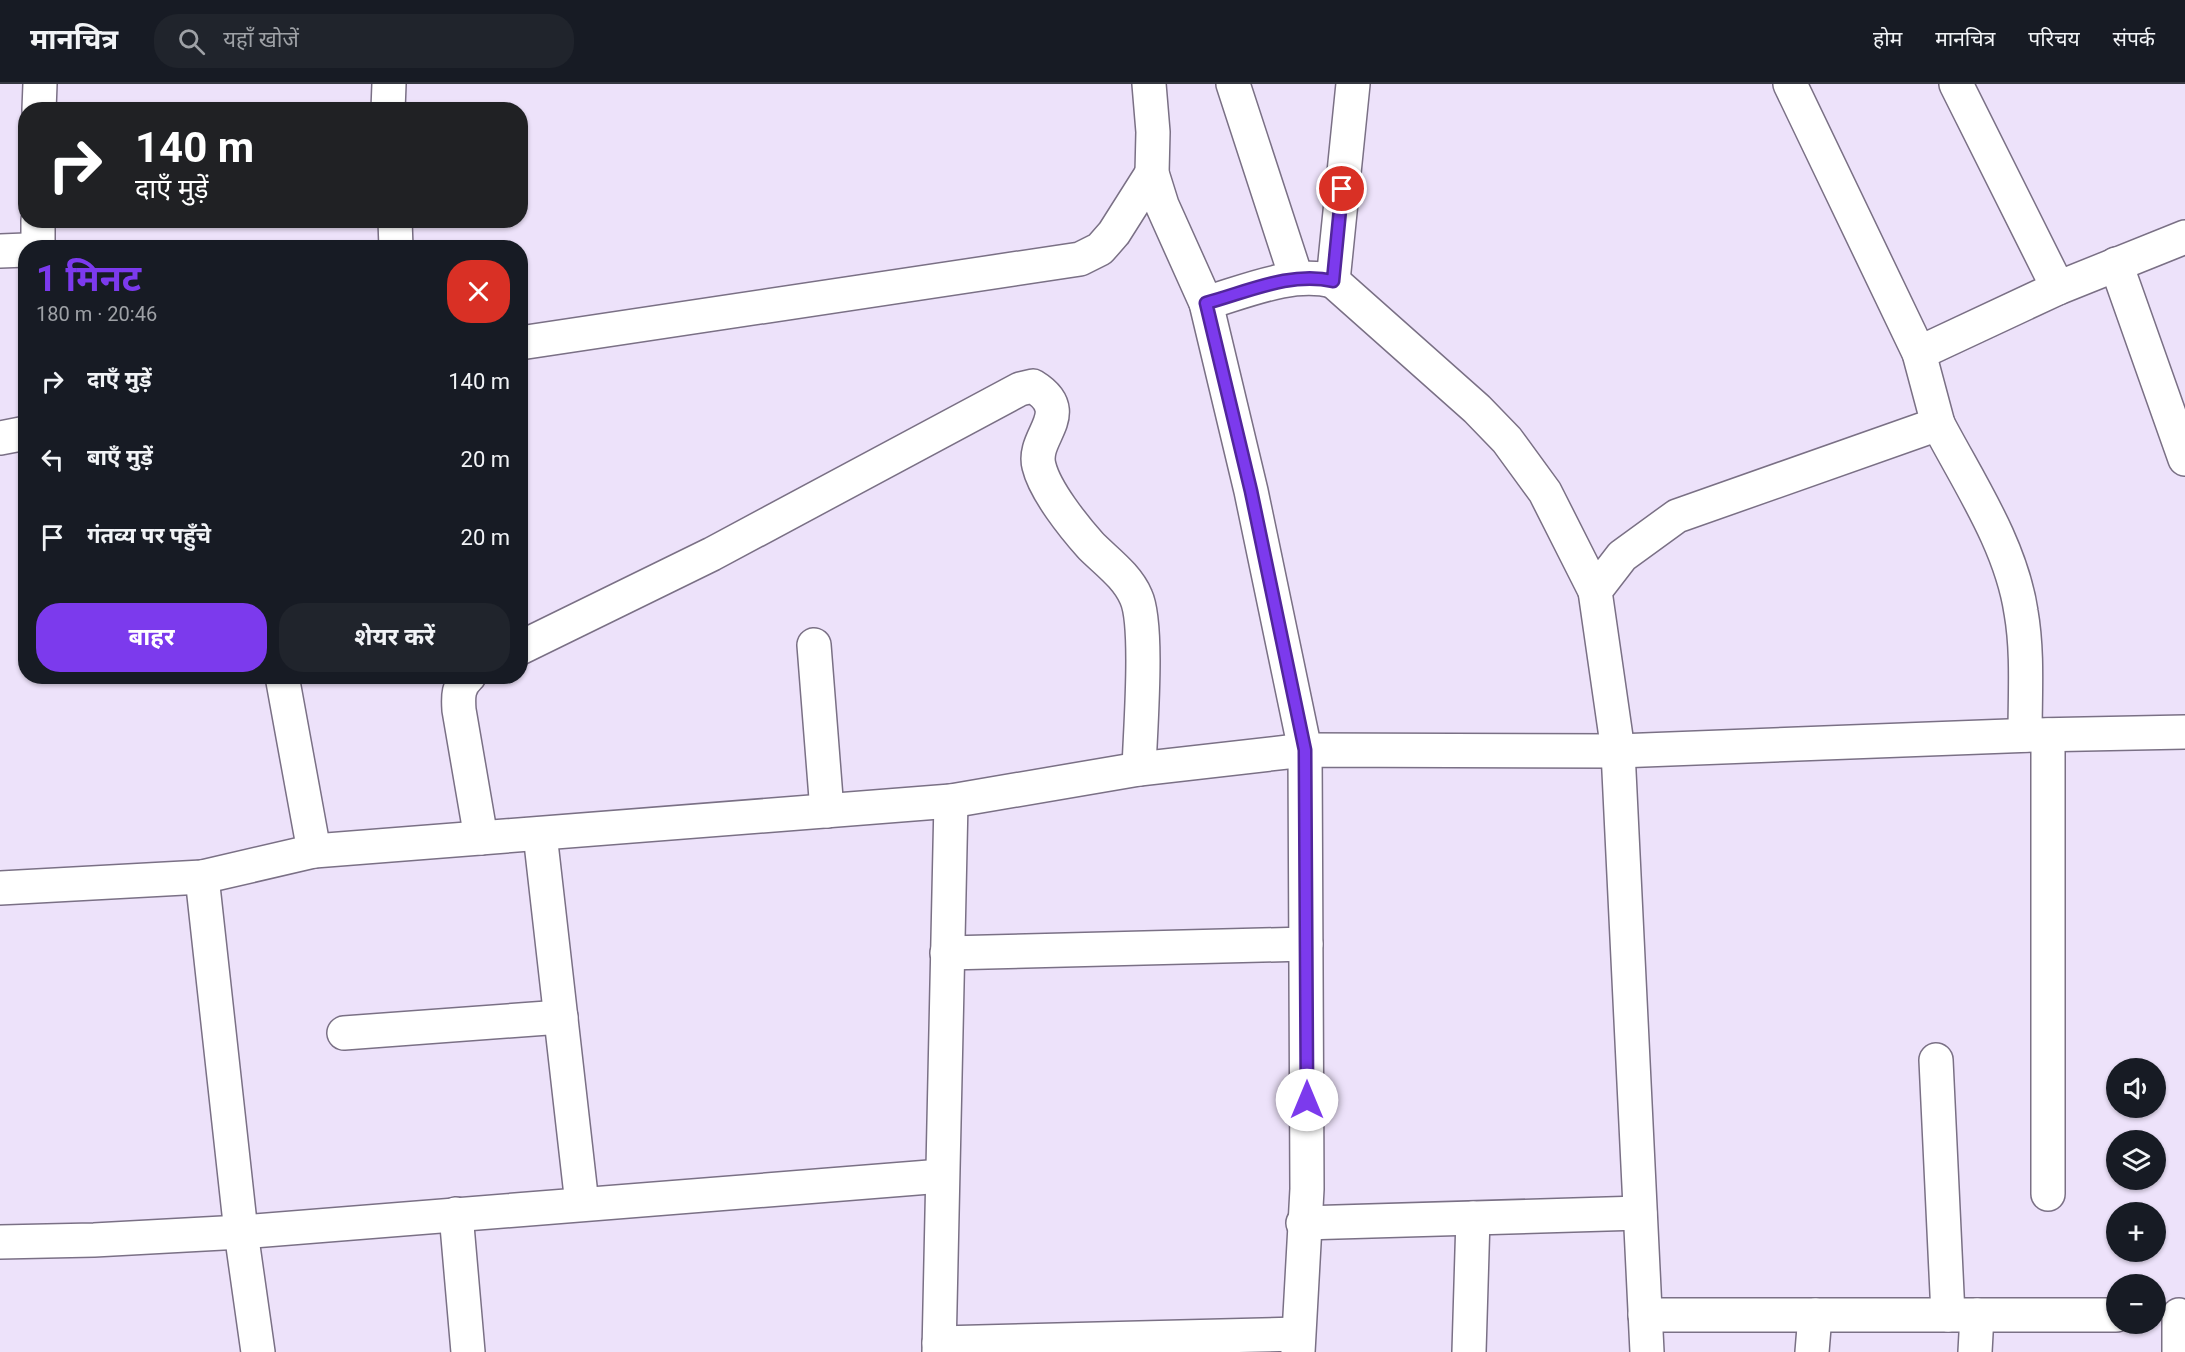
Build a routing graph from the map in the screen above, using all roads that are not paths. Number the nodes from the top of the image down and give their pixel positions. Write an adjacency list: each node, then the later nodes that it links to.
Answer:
1 (40, 84): 8 (street)
2 (389, 84): 9 (street)
3 (1149, 84): 10 (street)
4 (1233, 84): 15 (street)
5 (1353, 84): 16 (street)
6 (1790, 84): 20 (street)
7 (1956, 84): 17 (street)
8 (39, 102)
9 (388, 102)
10 (1152, 173): 18 (street); 19 (street)
11 (2185, 237): 14 (street)
12 (18, 250): 13 (street)
13 (0, 251)
14 (2116, 264): 17 (street); 24 (street)
15 (1296, 277): 16 (street); 18 (street)
16 (1333, 281): 25 (street)
17 (2058, 288): 20 (street)
18 (1206, 303): 32 (street)
19 (528, 342)
20 (1919, 353): 21 (street)
21 (1938, 424): 25 (street); 31 (street)
22 (18, 435): 23 (street)
23 (0, 438)
24 (2185, 459)
25 (1595, 591): 33 (street)
26 (528, 644): 34 (street)
27 (814, 645): 36 (street)
28 (283, 684): 39 (street)
29 (462, 684): 38 (street)
30 (2185, 732): 31 (street)
31 (2037, 735): 33 (street); 48 (street)
32 (1305, 750): 33 (street); 34 (street); 42 (street)
33 (1618, 751): 50 (street)
34 (1139, 769): 35 (street)
35 (951, 801): 36 (street); 43 (street)
36 (827, 812): 37 (street)
37 (540, 834): 38 (street); 44 (street)
38 (481, 838): 39 (street)
39 (314, 850): 40 (street)
40 (202, 877): 41 (street); 54 (street)
41 (0, 888)
42 (1306, 944): 43 (street); 53 (street)
43 (947, 953): 47 (street)
44 (561, 1017): 45 (street); 49 (street)
45 (344, 1033)
46 (1936, 1060): 58 (street)
47 (942, 1176): 49 (street); 62 (street)
48 (2048, 1194)
49 (582, 1204): 51 (street)
50 (1640, 1213): 52 (street); 56 (street)
51 (456, 1214): 54 (street); 64 (street)
52 (1473, 1218): 53 (street); 65 (street)
53 (1304, 1222): 61 (street)
54 (241, 1232): 55 (street); 63 (street)
55 (1, 1236)
56 (1645, 1315): 57 (street); 66 (street)
57 (1815, 1315): 58 (street); 67 (street)
58 (1963, 1315): 59 (street); 68 (street)
59 (2106, 1315)
60 (2173, 1315): 69 (street)
61 (1298, 1343): 62 (street)
62 (939, 1347)
63 (258, 1352)
64 (468, 1352)
65 (1469, 1352)
66 (1647, 1352)
67 (1812, 1352)
68 (1975, 1352)
69 (2179, 1352)

